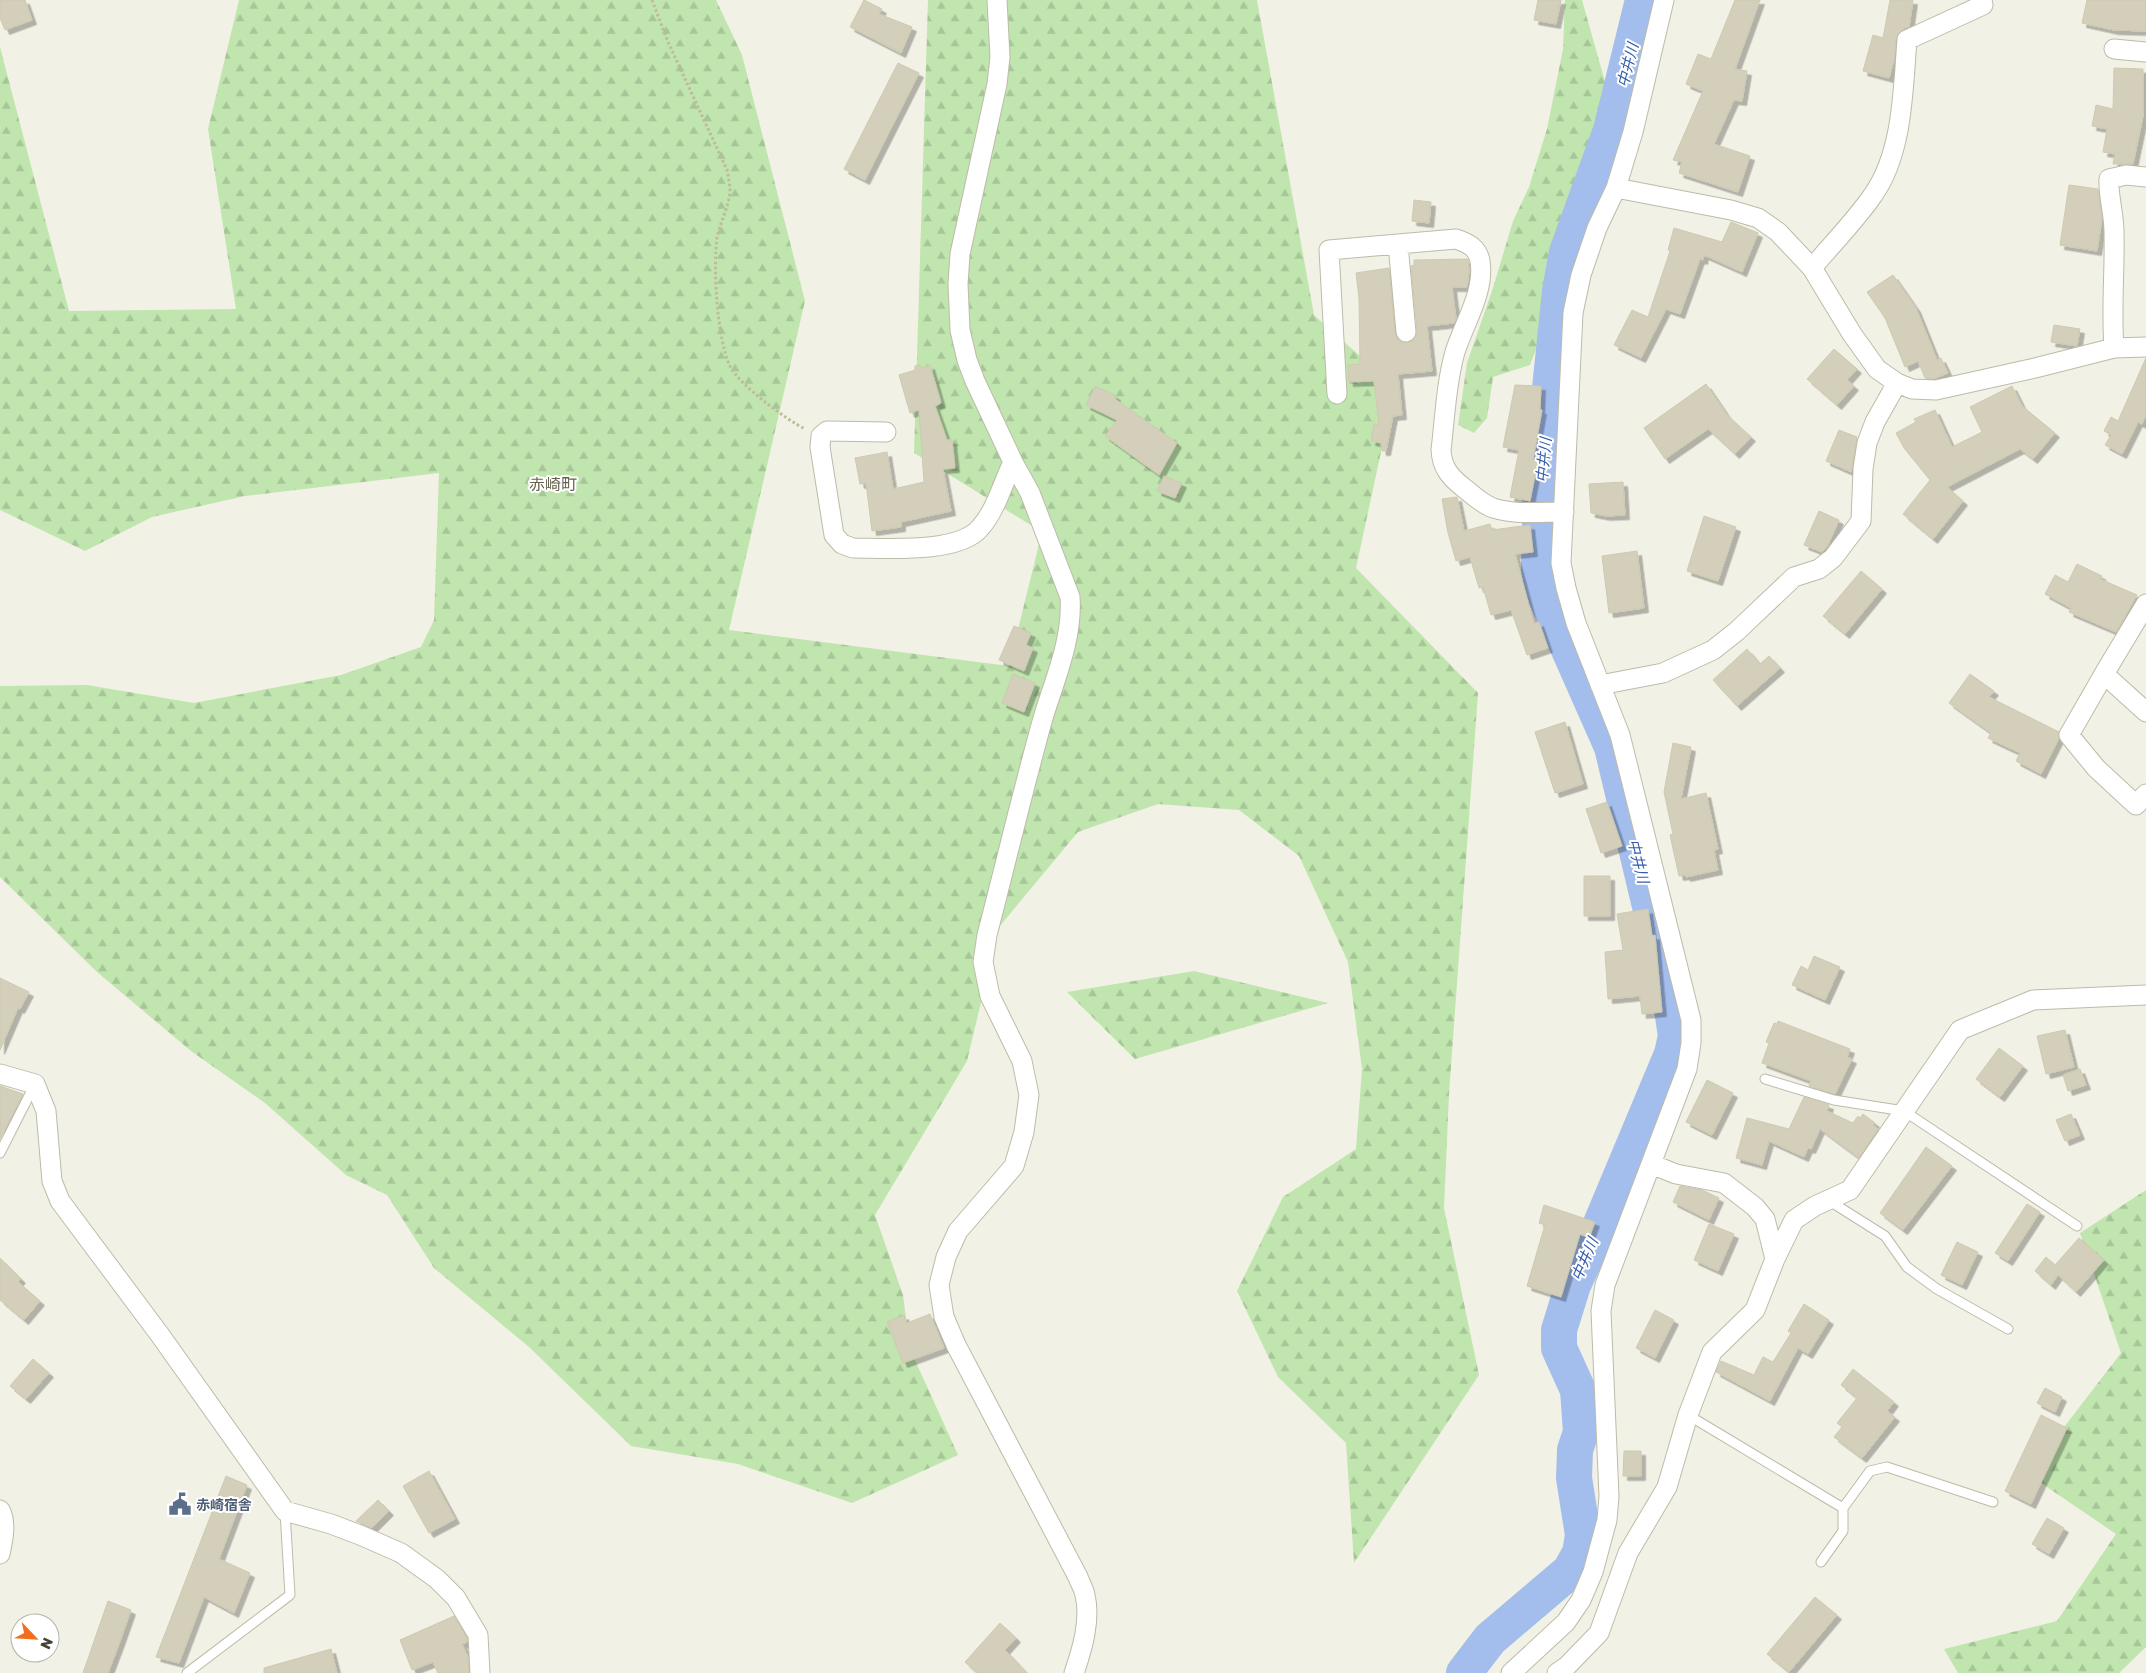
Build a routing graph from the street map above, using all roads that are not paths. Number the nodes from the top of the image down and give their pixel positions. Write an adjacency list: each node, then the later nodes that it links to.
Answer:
1 (997, 0): 16 (street)
2 (1664, 0): 7 (street)
3 (1982, 0): 9 (street)
4 (2114, 49): 5 (street)
5 (2146, 52)
6 (2146, 177): 12 (street)
7 (1616, 188): 9 (street); 17 (street)
8 (1398, 244): 10 (street); 14 (street); 17 (street)
9 (1812, 268): 13 (street)
10 (1406, 332)
11 (2146, 347): 12 (street)
12 (2114, 348): 13 (street)
13 (1897, 382): 20 (street)
14 (1336, 394)
15 (886, 432): 16 (street)
16 (1013, 462): 43 (street)
17 (1559, 512): 20 (street)
18 (2146, 604): 19 (street)
19 (2104, 674): 21 (street); 22 (street)
20 (1600, 685): 29 (street)
21 (2146, 712)
22 (2146, 794)
23 (2146, 995): 27 (street)
24 (0, 1074): 26 (street)
25 (1765, 1079): 27 (lane)
26 (35, 1084): 28 (lane); 38 (street)
27 (1904, 1110): 30 (street); 31 (lane)
28 (0, 1153)
29 (1651, 1164): 32 (street); 44 (street)
30 (1828, 1200): 32 (street); 33 (lane)
31 (2077, 1226)
32 (1775, 1259): 34 (street)
33 (2008, 1329)
34 (1688, 1415): 36 (lane); 45 (street)
35 (1993, 1502): 36 (lane)
36 (1843, 1508): 40 (lane)
37 (0, 1510): 39 (street)
38 (285, 1510): 41 (lane); 42 (street)
39 (0, 1554)
40 (1821, 1562)
41 (187, 1673)
42 (480, 1673)
43 (1074, 1673)
44 (1511, 1673)
45 (1557, 1673)

